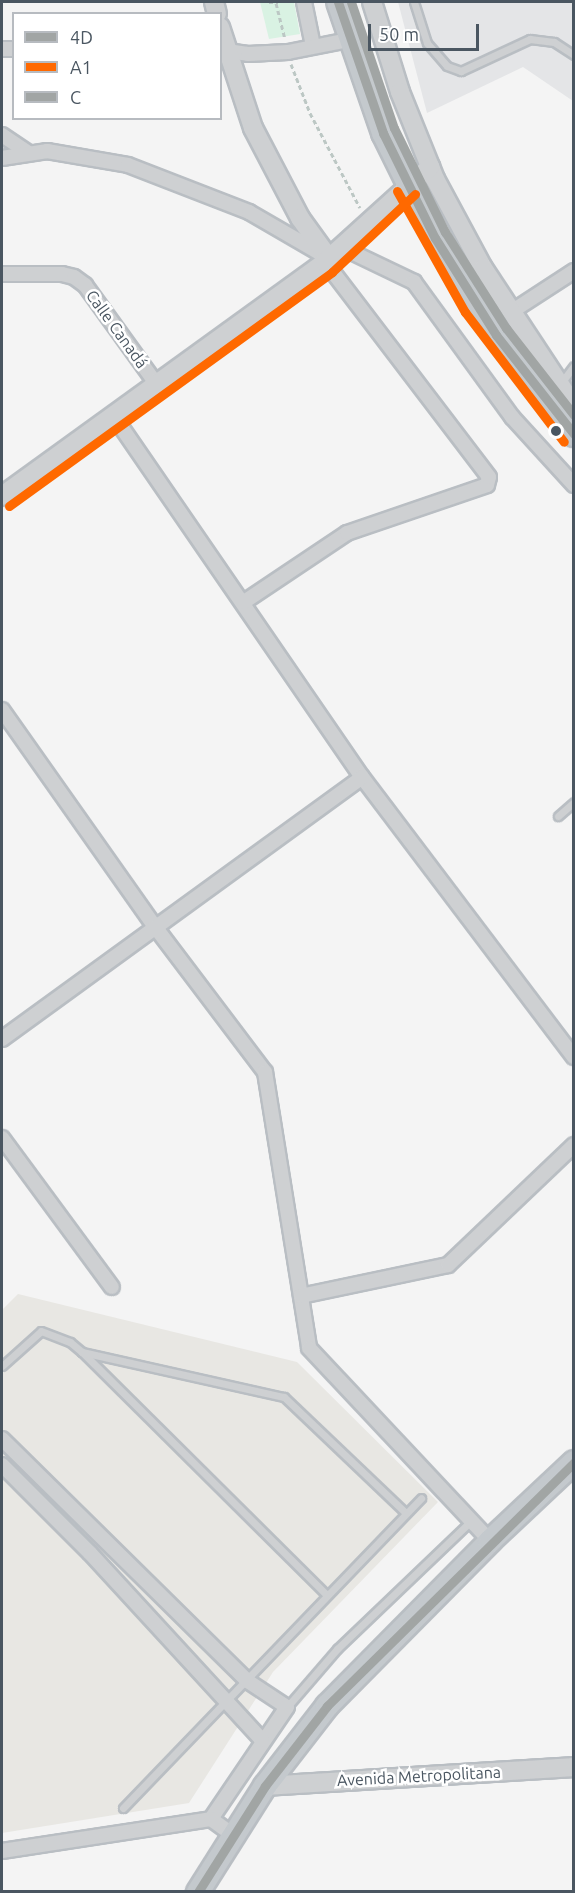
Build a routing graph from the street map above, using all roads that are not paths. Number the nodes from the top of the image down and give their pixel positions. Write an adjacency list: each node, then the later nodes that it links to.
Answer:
1 (304, 2): 6 (street)
2 (338, 2): 5 (highway)
3 (372, 2): 12 (street)
4 (414, 2): 8 (lane)
5 (348, 40): 6 (street); 13 (highway)
6 (313, 46): 7 (street)
7 (224, 50): 14 (street)
8 (573, 55)
9 (2, 135): 10 (street)
10 (27, 152): 11 (street); 14 (street)
11 (2, 158)
12 (430, 167): 13 (street); 17 (street)
13 (407, 185): 14 (street); 20 (highway)
14 (332, 256): 19 (street); 24 (street); 26 (street)
15 (573, 271): 17 (street)
16 (2, 274): 19 (street, Calle Canadá)
17 (511, 312): 20 (street)
18 (573, 366): 20 (lane)
19 (157, 385): 22 (street)
20 (551, 393): 21 (street); 23 (highway)
21 (573, 405)
22 (113, 415): 25 (street); 26 (street)
23 (573, 435)
24 (573, 485)
25 (2, 496)
26 (244, 602): 28 (street)
27 (2, 710): 31 (street)
28 (362, 777): 31 (street); 33 (street)
29 (573, 802): 30 (lane)
30 (558, 816)
31 (156, 928): 32 (street); 37 (street)
32 (2, 1039)
33 (573, 1058)
34 (2, 1138): 36 (street)
35 (573, 1145): 37 (street)
36 (112, 1287)
37 (302, 1296): 45 (street)
38 (82, 1352): 39 (lane); 44 (lane); 47 (lane)
39 (2, 1366)
40 (2, 1439): 48 (street)
41 (573, 1462): 46 (highway)
42 (2, 1465): 49 (street)
43 (421, 1498): 44 (lane)
44 (406, 1513): 47 (lane)
45 (472, 1520): 46 (street); 50 (lane)
46 (490, 1540): 53 (highway)
47 (327, 1594): 48 (lane)
48 (246, 1680): 49 (lane); 50 (street)
49 (226, 1701): 51 (street); 54 (lane)
50 (287, 1707): 51 (street)
51 (262, 1740): 55 (street)
52 (573, 1767): 53 (street, Avenida Metropolitana)
53 (265, 1786): 56 (highway)
54 (123, 1808)
55 (211, 1819): 56 (street); 57 (street)
56 (232, 1834): 58 (highway)
57 (2, 1851)
58 (198, 1892)

